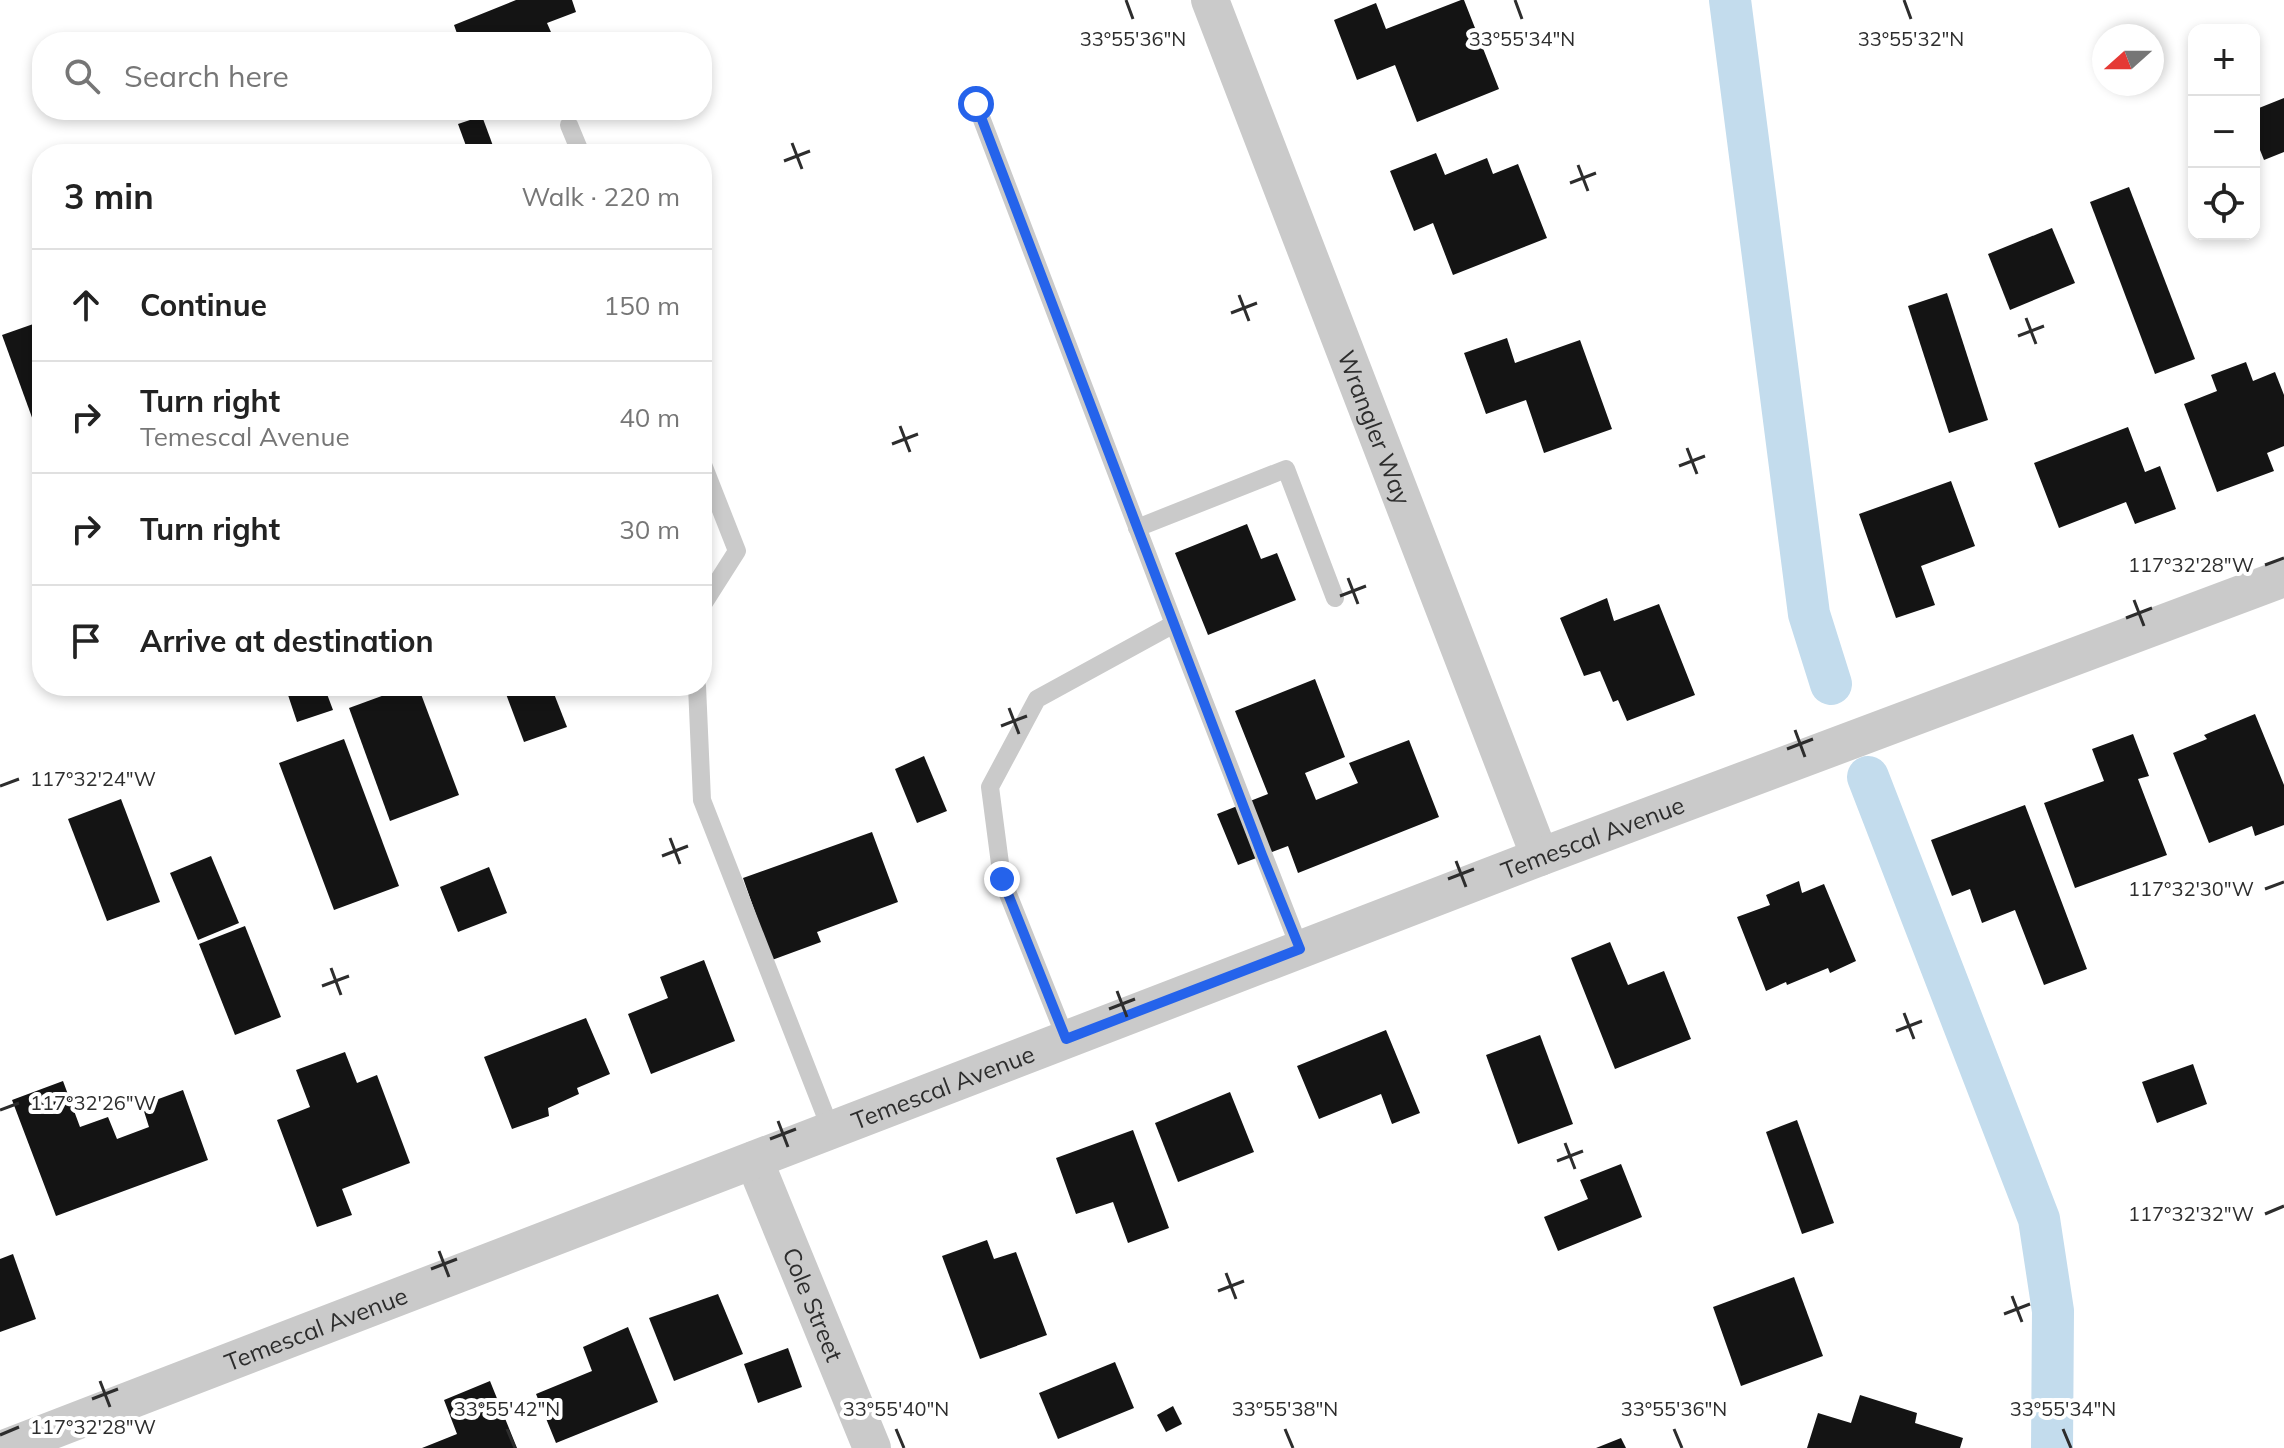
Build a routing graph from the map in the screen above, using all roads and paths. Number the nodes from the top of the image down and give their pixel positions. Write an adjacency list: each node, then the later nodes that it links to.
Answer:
1 (1210, 0): 12 (street, Wrangler Way)
2 (976, 104): 6 (lane)
3 (569, 125): 4 (lane)
4 (577, 144)
5 (712, 487): 8 (lane)
6 (1137, 528): 9 (lane); 10 (lane)
7 (2284, 578): 12 (street, Temescal Avenue)
8 (712, 590)
9 (1335, 598)
10 (1174, 624): 13 (lane); 14 (lane)
11 (697, 696): 15 (lane)
12 (1540, 857): 13 (street, Temescal Avenue)
13 (1300, 949): 14 (street, Temescal Avenue)
14 (1066, 1039): 15 (street, Temescal Avenue)
15 (831, 1130): 16 (street, Temescal Avenue)
16 (754, 1160): 17 (street, Temescal Avenue); 18 (street, Cole Street)
17 (6, 1448)
18 (872, 1448)

